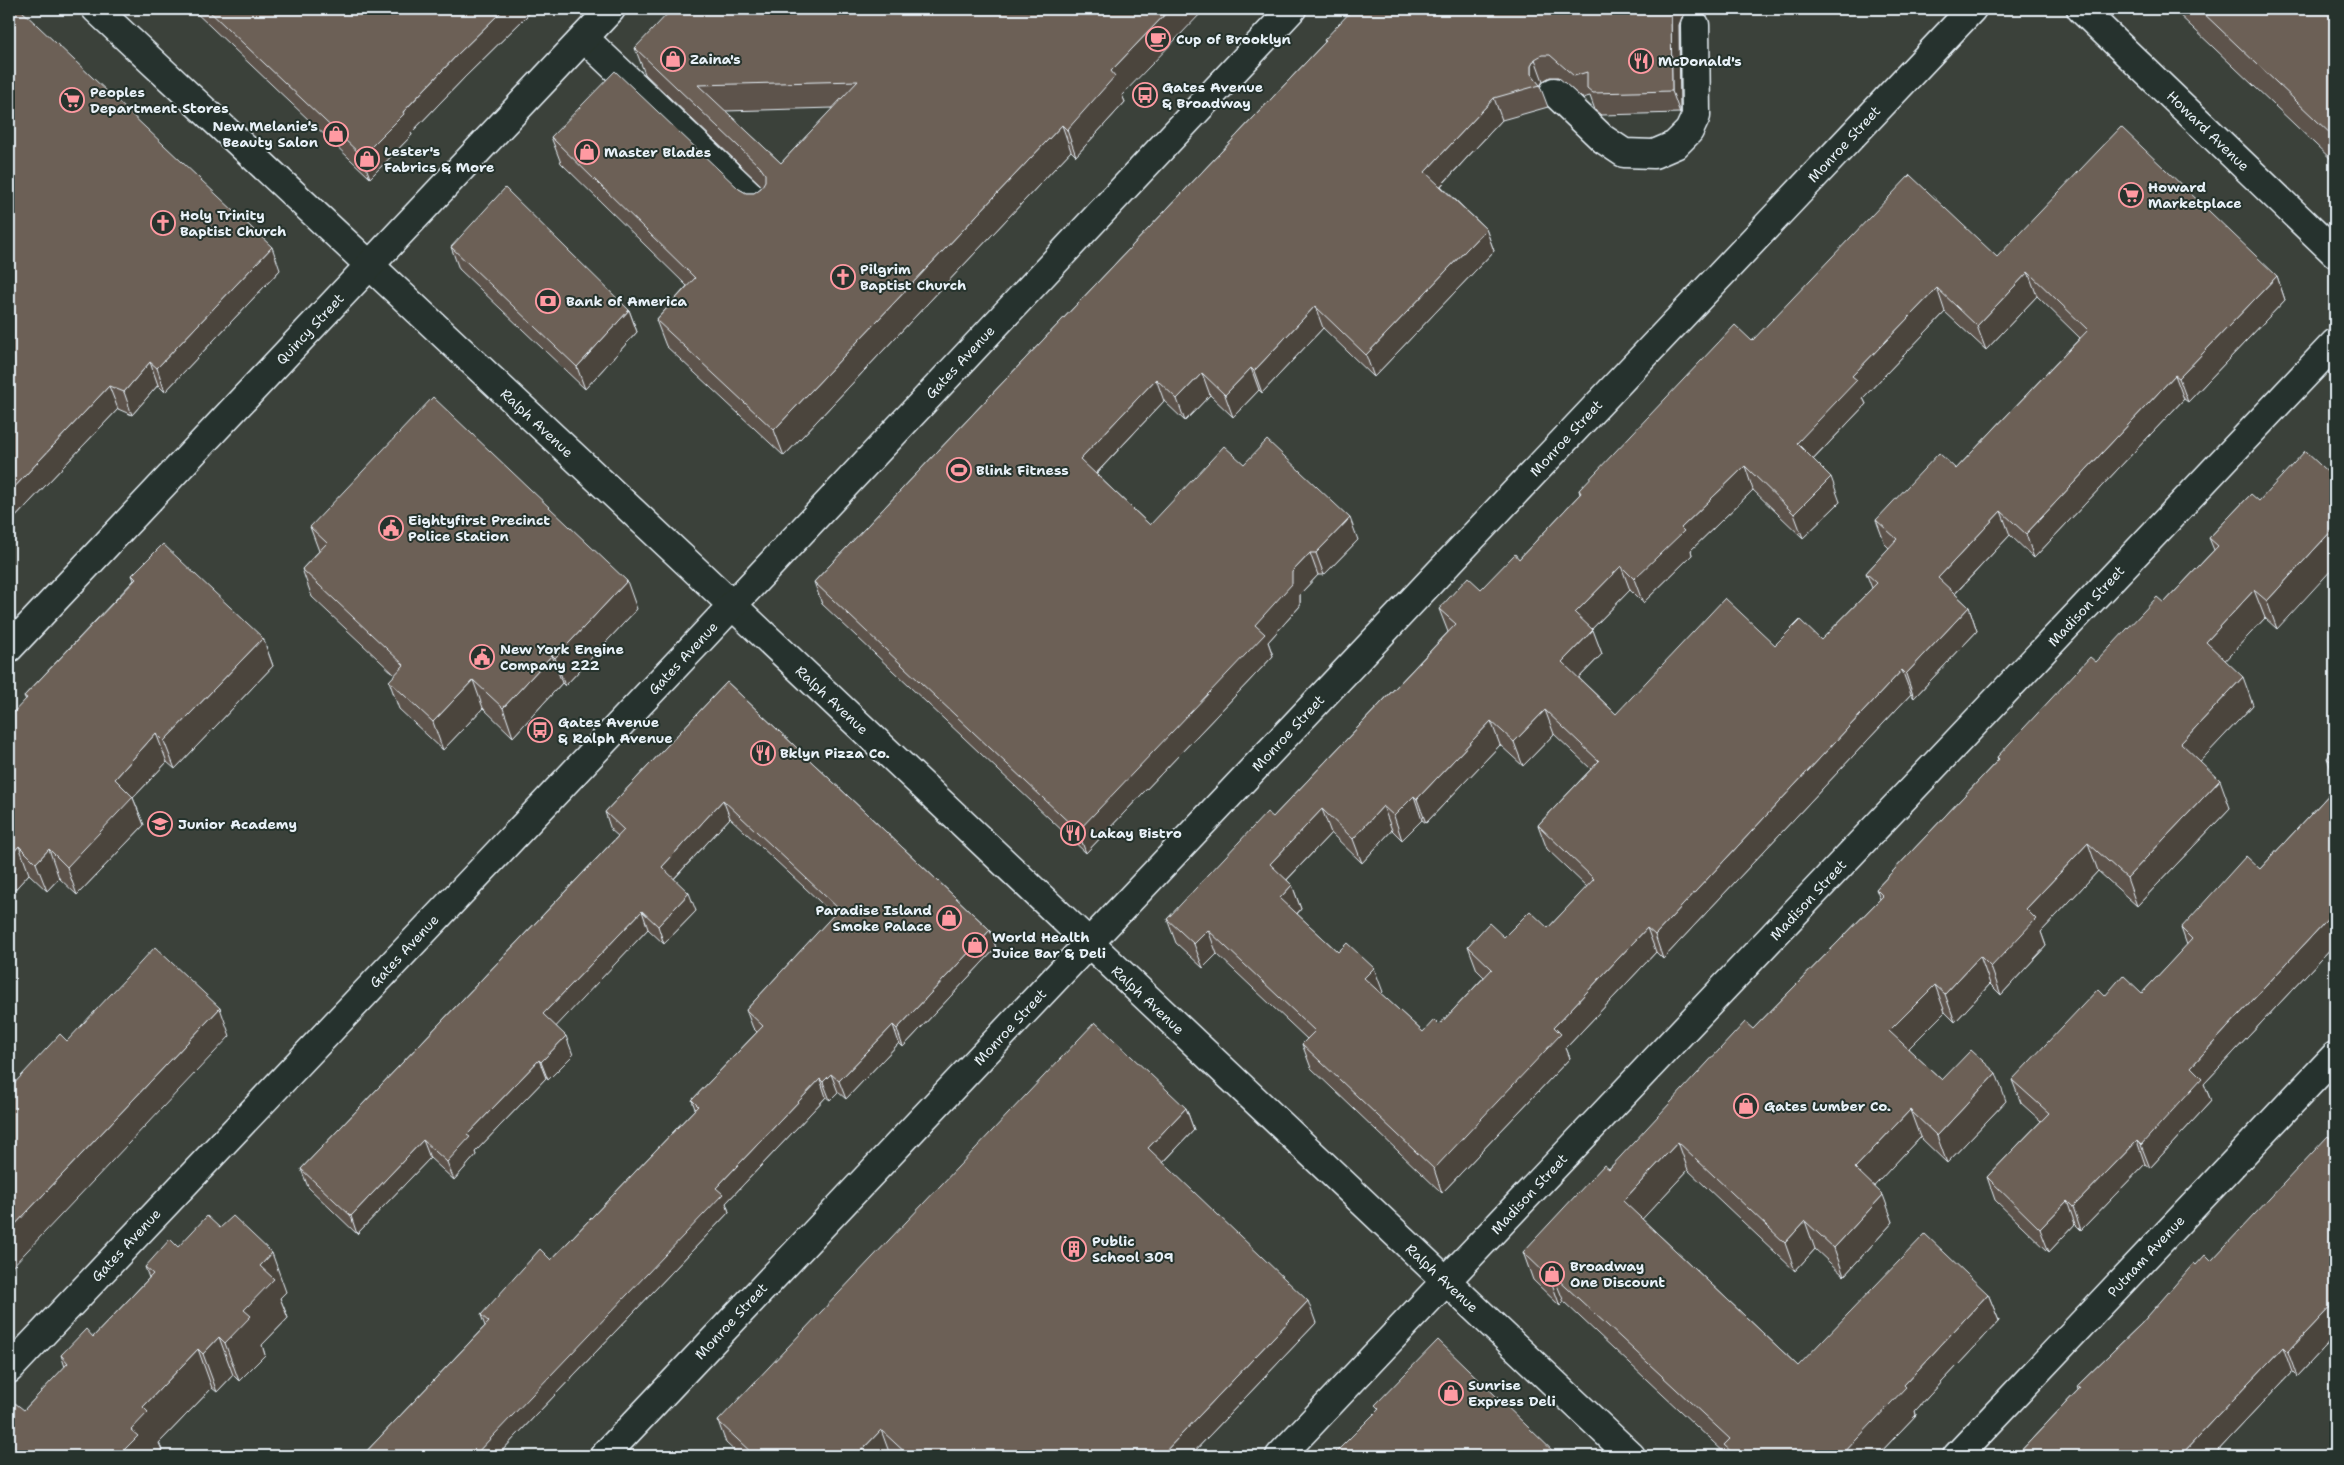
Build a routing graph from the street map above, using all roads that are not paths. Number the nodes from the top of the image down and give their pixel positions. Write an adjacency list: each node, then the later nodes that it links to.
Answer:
1 (96, 9): 11 (street, Ralph Avenue)
2 (611, 9): 7 (street, Quincy Street)
3 (1292, 9): 13 (street, Gates Avenue)
4 (1972, 9): 15 (street, Monroe Street)
5 (2080, 9): 10 (street, Howard Avenue)
6 (1696, 25): 8 (street)
7 (584, 38): 9 (street); 11 (street, Quincy Street)
8 (1554, 92)
9 (760, 204)
10 (2335, 253)
11 (370, 265): 13 (street, Ralph Avenue); 14 (street, Quincy Street)
12 (2335, 343): 17 (street, Madison Street)
13 (732, 606): 15 (street, Ralph Avenue); 18 (street, Gates Avenue)
14 (9, 648)
15 (1089, 944): 17 (street, Ralph Avenue); 19 (street, Monroe Street)
16 (2335, 1056): 22 (street, Putnam Avenue)
17 (1446, 1282): 20 (street, Madison Street); 21 (street, Ralph Avenue)
18 (9, 1369)
19 (604, 1456)
20 (1280, 1456)
21 (1631, 1456)
22 (1957, 1456)

